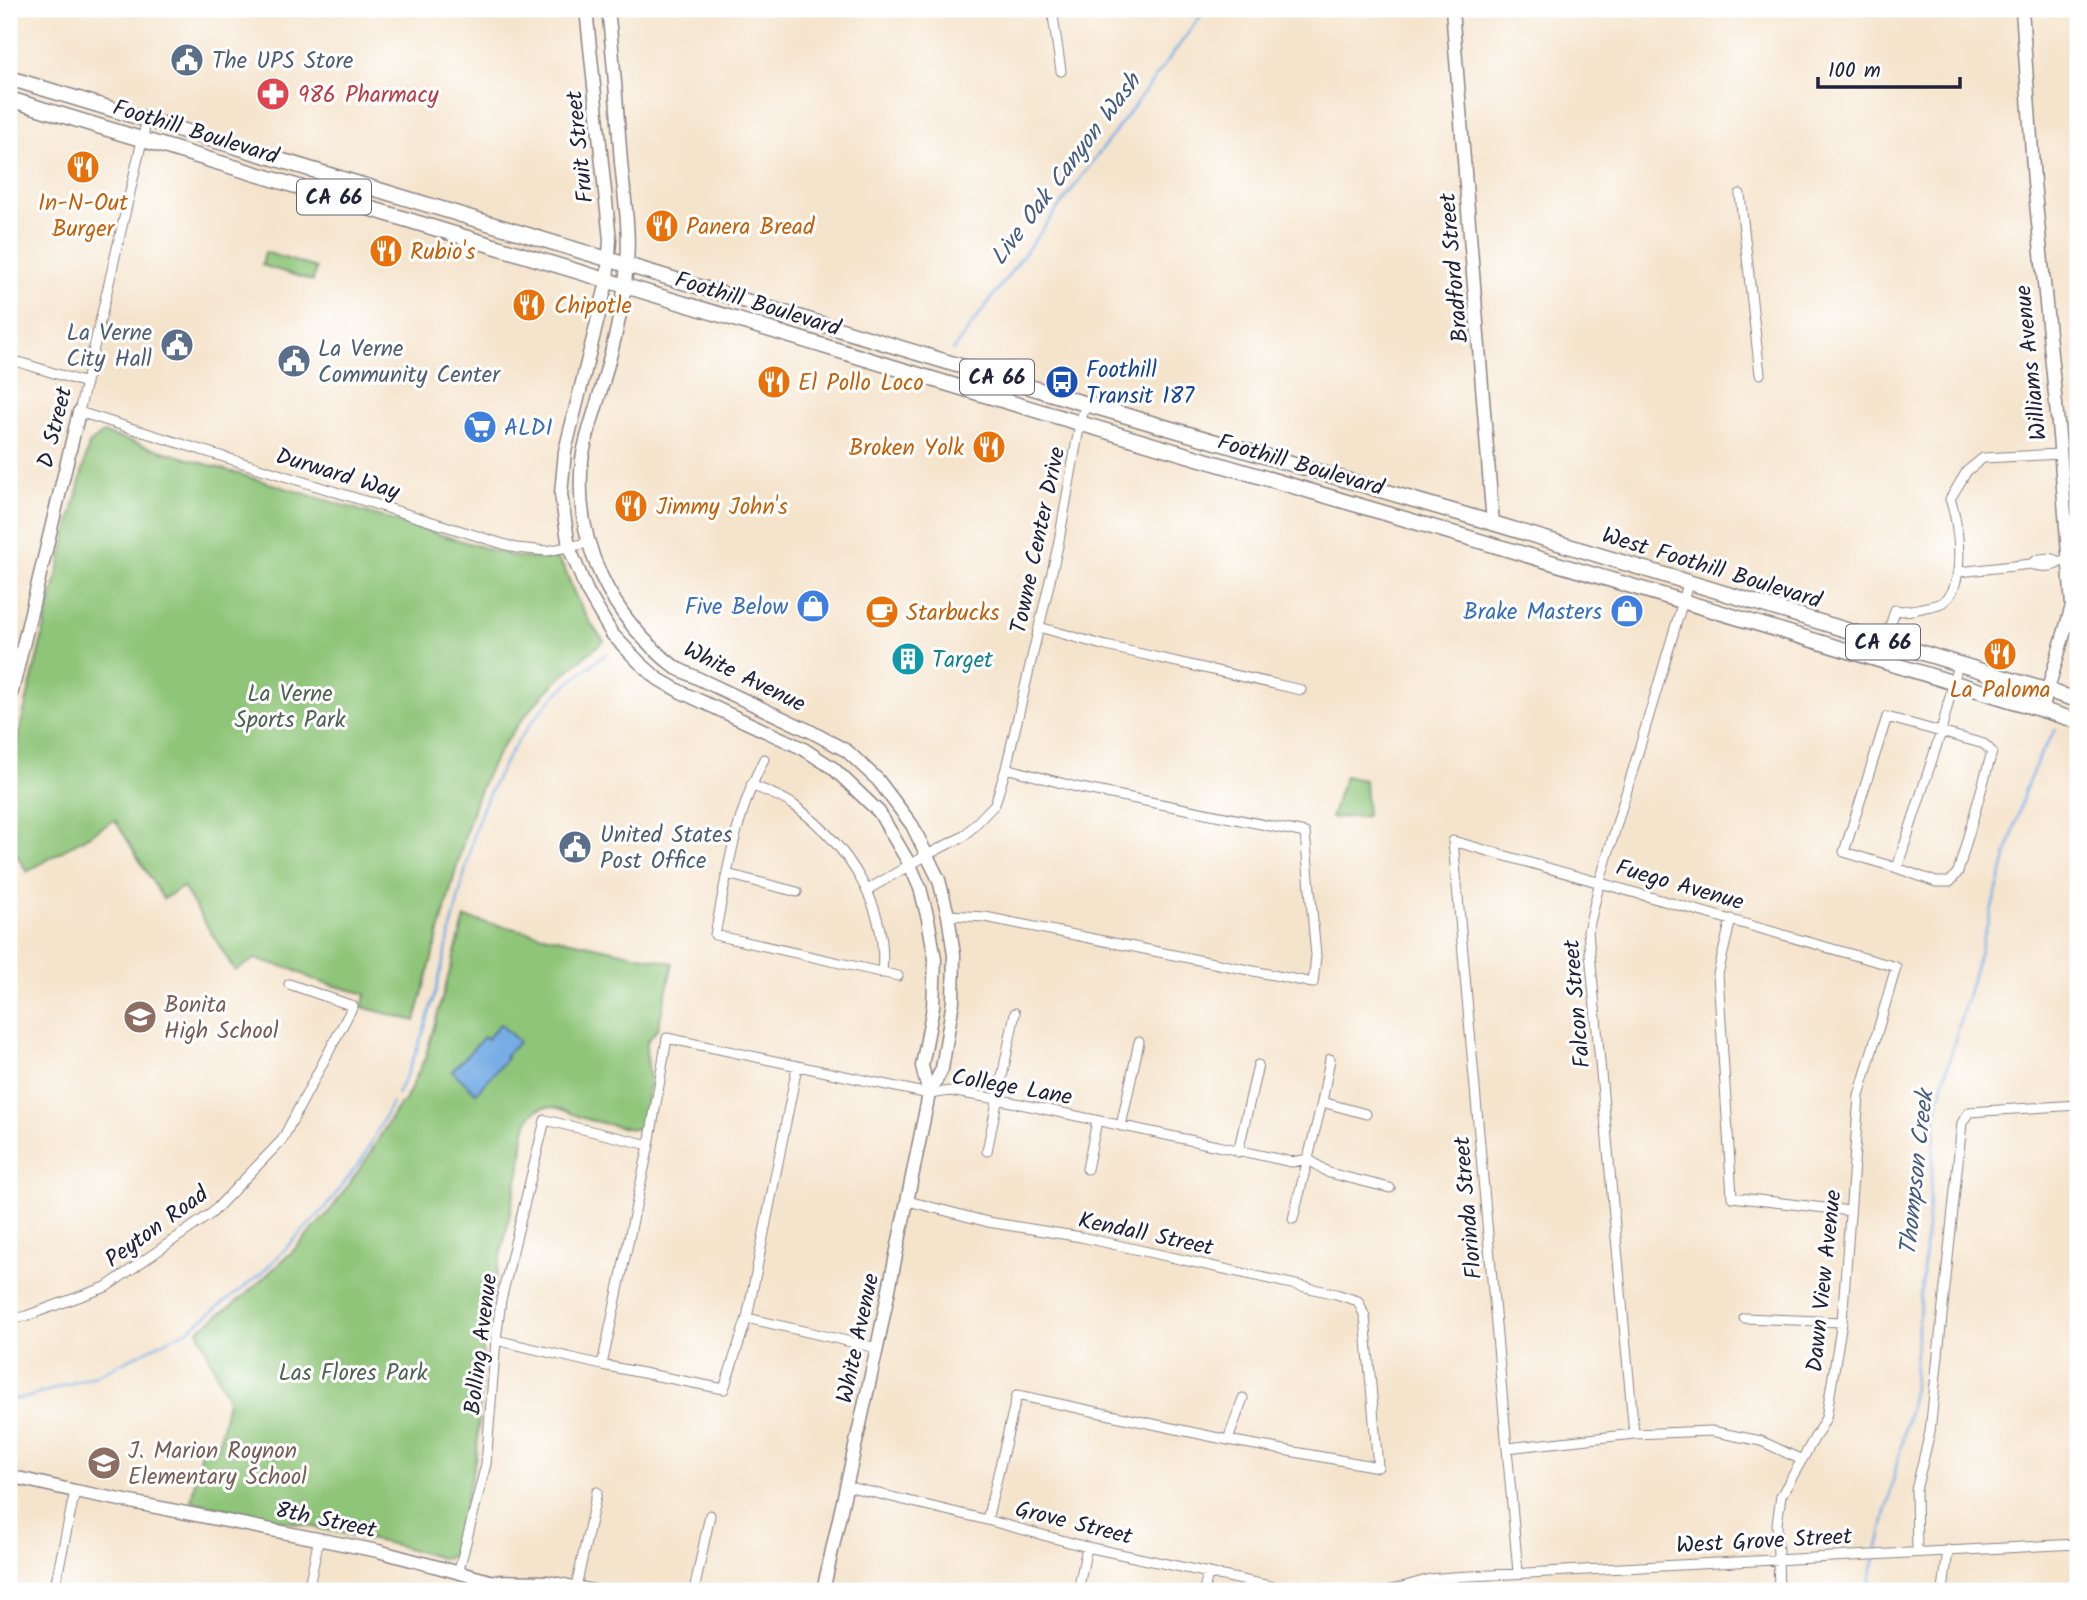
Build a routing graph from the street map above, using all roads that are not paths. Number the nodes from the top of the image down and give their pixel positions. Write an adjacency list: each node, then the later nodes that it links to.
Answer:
1 (586, 9): 12 (main road, Fruit Street)
2 (608, 9): 13 (main road, Fruit Street)
3 (1052, 9): 6 (street)
4 (1452, 9): 23 (main road, Bradford Street)
5 (2022, 9): 22 (main road, Williams Avenue)
6 (1061, 71)
7 (9, 78): 9 (main road, Foothill Boulevard / CA 66)
8 (9, 99): 10 (main road, Foothill Boulevard / CA 66)
9 (147, 119): 10 (street, D Street); 12 (main road, Foothill Boulevard / CA 66)
10 (142, 138): 14 (main road, Foothill Boulevard / CA 66); 18 (street, D Street)
11 (1740, 194): 17 (street)
12 (609, 260): 13 (main road, Foothill Boulevard / CA 66); 14 (main road, Fruit Street)
13 (627, 265): 15 (main road, White Avenue); 19 (main road, Foothill Boulevard / CA 66)
14 (607, 282): 15 (main road, Foothill Boulevard / CA 66); 26 (main road, White Avenue)
15 (625, 287): 21 (main road, Foothill Boulevard / CA 66); 24 (main road, White Avenue)
16 (9, 359): 18 (street)
17 (1760, 374)
18 (86, 383): 20 (street, D Street)
19 (1086, 404): 21 (street, Towne Center Drive); 23 (main road, Foothill Boulevard / CA 66)
20 (79, 412): 26 (street, Durward Way); 34 (main road, D Street)
21 (1080, 423): 25 (main road, Foothill Boulevard / CA 66); 31 (street, Towne Center Drive)
22 (2060, 454): 27 (main road, Williams Avenue); 28 (street)
23 (1493, 524): 29 (main road, West Foothill Boulevard / CA 66)
24 (588, 543): 26 (street, Durward Way); 47 (main road, White Avenue)
25 (1496, 545): 30 (main road, West Foothill Boulevard / CA 66)
26 (569, 547): 48 (main road, White Avenue)
27 (2064, 561): 28 (street); 37 (main road, Williams Avenue)
28 (1959, 572): 32 (street)
29 (1688, 584): 30 (street, Falcon Street); 32 (main road, West Foothill Boulevard / CA 66)
30 (1683, 601): 35 (main road, West Foothill Boulevard / CA 66); 51 (street, Falcon Street)
31 (1039, 627): 36 (street); 44 (street, Towne Center Drive)
32 (1885, 643): 33 (main road, West Foothill Boulevard / CA 66)
33 (1958, 664): 35 (street); 37 (main road, West Foothill Boulevard / CA 66)
34 (11, 681): 39 (main road, D Street)
35 (1953, 683): 40 (main road, West Foothill Boulevard / CA 66); 42 (street)
36 (1301, 690)
37 (2048, 691): 38 (main road, West Foothill Boulevard / CA 66); 40 (main road, Williams Avenue)
38 (2078, 700)
39 (9, 704)
40 (2042, 710): 41 (main road, West Foothill Boulevard / CA 66)
41 (2078, 721)
42 (1941, 732): 49 (street); 49 (street); 49 (street)
43 (764, 760): 45 (street)
44 (1006, 768): 47 (street, Towne Center Drive); 54 (street)
45 (751, 785): 50 (street); 52 (street)
46 (1453, 841): 51 (street, Fuego Avenue); 91 (street, Florinda Street)
47 (927, 855): 48 (street, Towne Center Drive); 54 (main road, White Avenue)
48 (910, 864): 52 (street, Towne Center Drive); 65 (main road, White Avenue)
49 (1897, 868)
50 (727, 874): 53 (street); 57 (street)
51 (1600, 881): 55 (street, Fuego Avenue); 89 (street, Falcon Street)
52 (867, 890): 57 (street)
53 (797, 892)
54 (948, 915): 65 (main road, White Avenue)
55 (1731, 919): 56 (street, Fuego Avenue); 79 (street)
56 (1896, 967): 79 (street, Dawn View Avenue)
57 (882, 973): 58 (street)
58 (898, 976)
59 (289, 984): 83 (street, Peyton Road)
60 (1015, 1013): 66 (street)
61 (1139, 1042): 71 (street)
62 (1330, 1059): 67 (street)
63 (1258, 1065): 74 (street)
64 (797, 1067): 65 (street, College Lane); 72 (street, College Lane); 81 (street)
65 (929, 1094): 66 (street, College Lane); 78 (main road, White Avenue)
66 (997, 1099): 70 (street, College Lane); 73 (street)
67 (1322, 1102): 69 (street); 75 (street)
68 (2078, 1105): 103 (street)
69 (1366, 1114)
70 (1097, 1121): 71 (street, College Lane); 76 (street)
71 (1121, 1126): 74 (street, College Lane)
72 (649, 1145): 85 (street, Bolling Avenue); 87 (street)
73 (987, 1152)
74 (1238, 1152): 75 (street, College Lane)
75 (1308, 1159): 77 (street); 80 (street)
76 (1087, 1170)
77 (1390, 1188)
78 (908, 1201): 86 (main road, White Avenue); 90 (street, Kendall Street)
79 (1850, 1211): 84 (street, Dawn View Avenue)
80 (1293, 1219)
81 (747, 1318): 86 (street); 87 (street)
82 (1744, 1318): 84 (street)
83 (9, 1320)
84 (1842, 1322): 92 (street, Dawn View Avenue)
85 (496, 1340): 87 (street); 107 (street, Bolling Avenue)
86 (877, 1348): 94 (main road, White Avenue)
87 (602, 1366)
88 (1243, 1398): 90 (street)
89 (1634, 1434): 91 (street); 92 (street)
90 (1228, 1440): 98 (street)
91 (1507, 1448): 105 (street, Florinda Street)
92 (1802, 1460): 104 (street, Dawn View Avenue)
93 (9, 1476): 95 (main road, 8th Street)
94 (846, 1486): 98 (street, Grove Street); 114 (main road, White Avenue)
95 (75, 1491): 99 (main road, 8th Street); 110 (street)
96 (597, 1492): 109 (street)
97 (710, 1515): 113 (street)
98 (987, 1520): 101 (street, Grove Street)
99 (319, 1538): 107 (main road, 8th Street); 111 (street)
100 (2078, 1544): 102 (street, West Grove Street)
101 (1087, 1548): 106 (street, Grove Street); 115 (street)
102 (1948, 1550): 103 (street, West Grove Street); 121 (street)
103 (1917, 1552): 104 (street, West Grove Street)
104 (1778, 1560): 105 (street, West Grove Street); 120 (street, Dawn View Avenue)
105 (1518, 1572): 108 (street, West Grove Street)
106 (1208, 1573): 116 (street); 117 (street, Grove Street)
107 (458, 1574): 109 (main road, 8th Street)
108 (1452, 1577): 118 (street); 119 (street)
109 (576, 1587): 112 (main road, 8th Street)
110 (54, 1591)
111 (308, 1591)
112 (594, 1591)
113 (694, 1591)
114 (823, 1591)
115 (1078, 1591)
116 (1204, 1591)
117 (1293, 1591)
118 (1388, 1591)
119 (1453, 1591)
120 (1779, 1591)
121 (1943, 1591)

